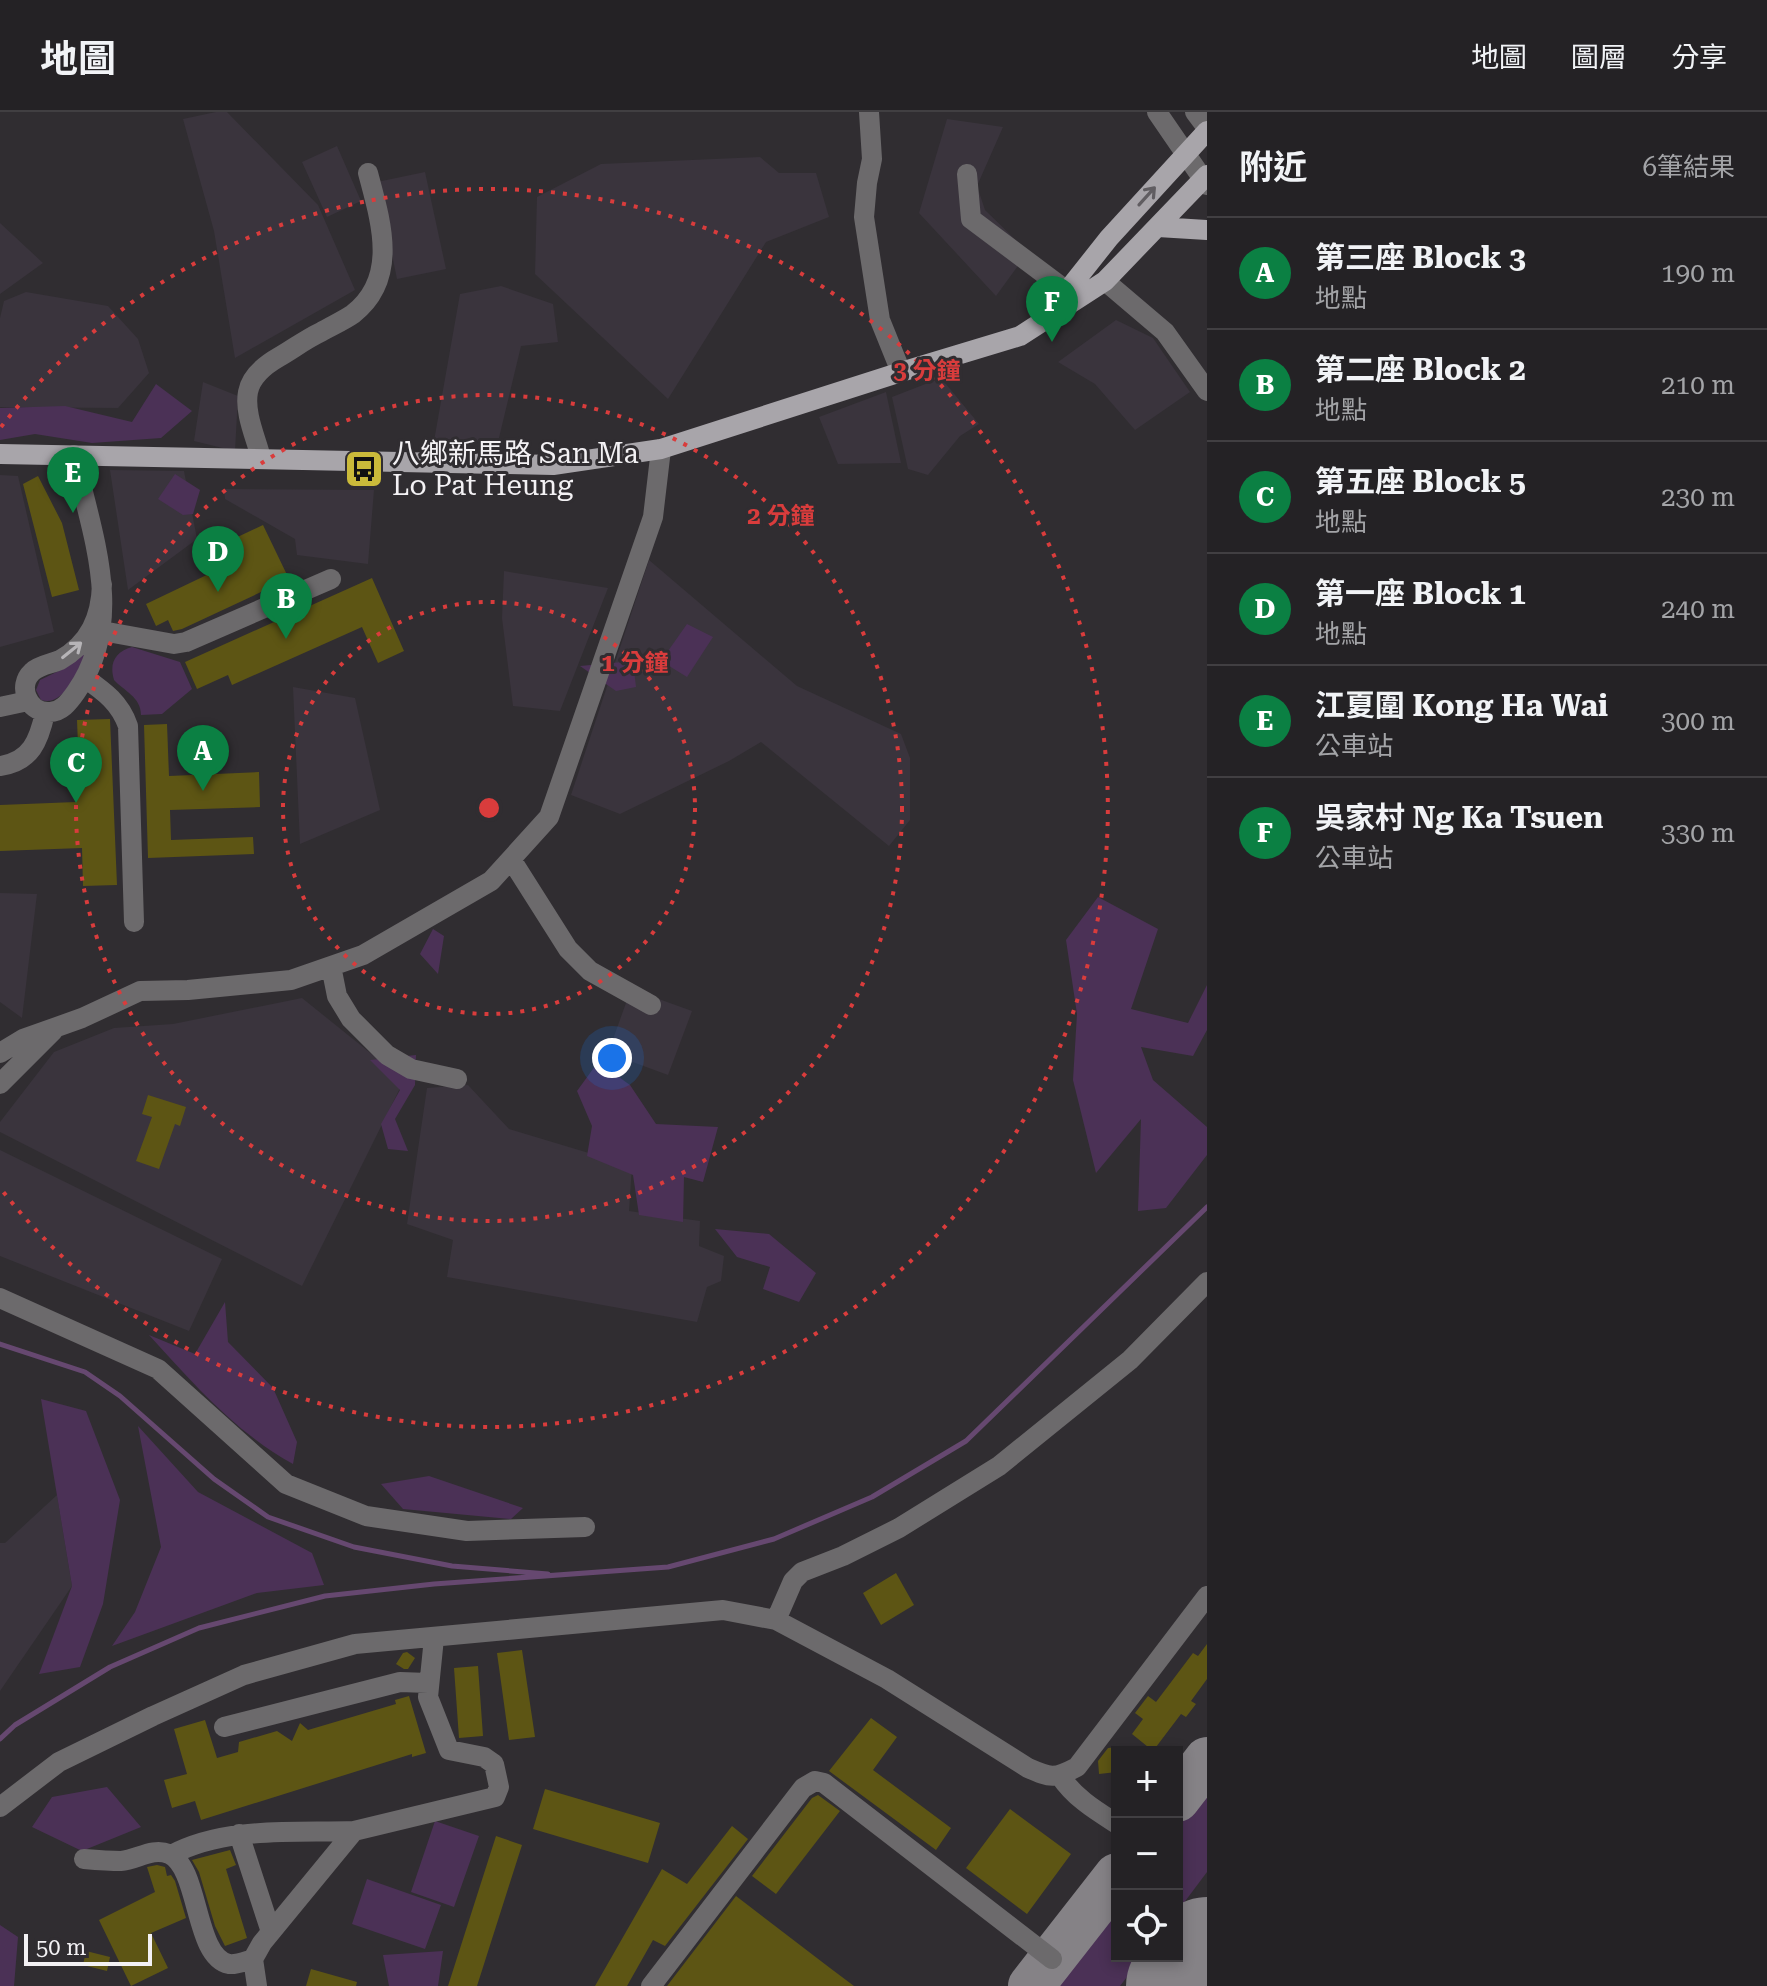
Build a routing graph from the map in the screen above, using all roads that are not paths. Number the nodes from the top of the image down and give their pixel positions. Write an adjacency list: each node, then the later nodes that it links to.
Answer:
1 (869, 112): 14 (street)
2 (1157, 112): 5 (street)
3 (1195, 112): 4 (street)
4 (1207, 130): 5 (main road)
5 (1185, 154): 8 (street); 12 (main road, one-way to 5)
6 (368, 173): 19 (street)
7 (967, 174): 12 (street)
8 (1206, 179): 9 (main road)
9 (1158, 227): 10 (main road); 11 (main road)
10 (1207, 230)
11 (1105, 281): 13 (main road); 15 (street)
12 (1067, 291): 13 (main road)
13 (1056, 312): 14 (main road)
14 (901, 372): 16 (main road)
15 (1207, 391)
16 (661, 449): 19 (main road); 27 (street)
17 (0, 454): 18 (main road)
18 (74, 455): 19 (main road); 21 (street)
19 (261, 458)
20 (331, 579): 22 (street)
21 (102, 584): 22 (street); 25 (street, one-way to 21)
22 (102, 631): 23 (street)
23 (85, 678): 25 (street); 28 (street)
24 (0, 707): 25 (street)
25 (36, 707): 26 (street)
26 (0, 766)
27 (511, 859): 29 (street); 30 (street)
28 (134, 922)
29 (331, 966): 31 (street); 33 (street)
30 (651, 1005)
31 (55, 1028): 32 (street); 34 (street)
32 (0, 1053)
33 (457, 1079)
34 (0, 1084)
35 (1207, 1282): 39 (street)
36 (0, 1298): 37 (street)
37 (585, 1527)
38 (1207, 1596): 43 (street)
39 (776, 1620): 40 (street); 43 (street)
40 (434, 1638): 41 (street); 44 (street)
41 (428, 1683): 42 (street); 46 (street)
42 (224, 1727)
43 (1060, 1776): 45 (street)
44 (0, 1807)
45 (1111, 1820)
46 (354, 1831): 47 (street); 50 (street)
47 (239, 1834): 48 (street); 50 (street)
48 (171, 1855): 49 (street); 51 (street)
49 (84, 1859)
50 (271, 1932): 51 (street)
51 (253, 1959): 53 (street)
52 (1052, 1959): 54 (street)
53 (257, 1986)
54 (651, 1986)

